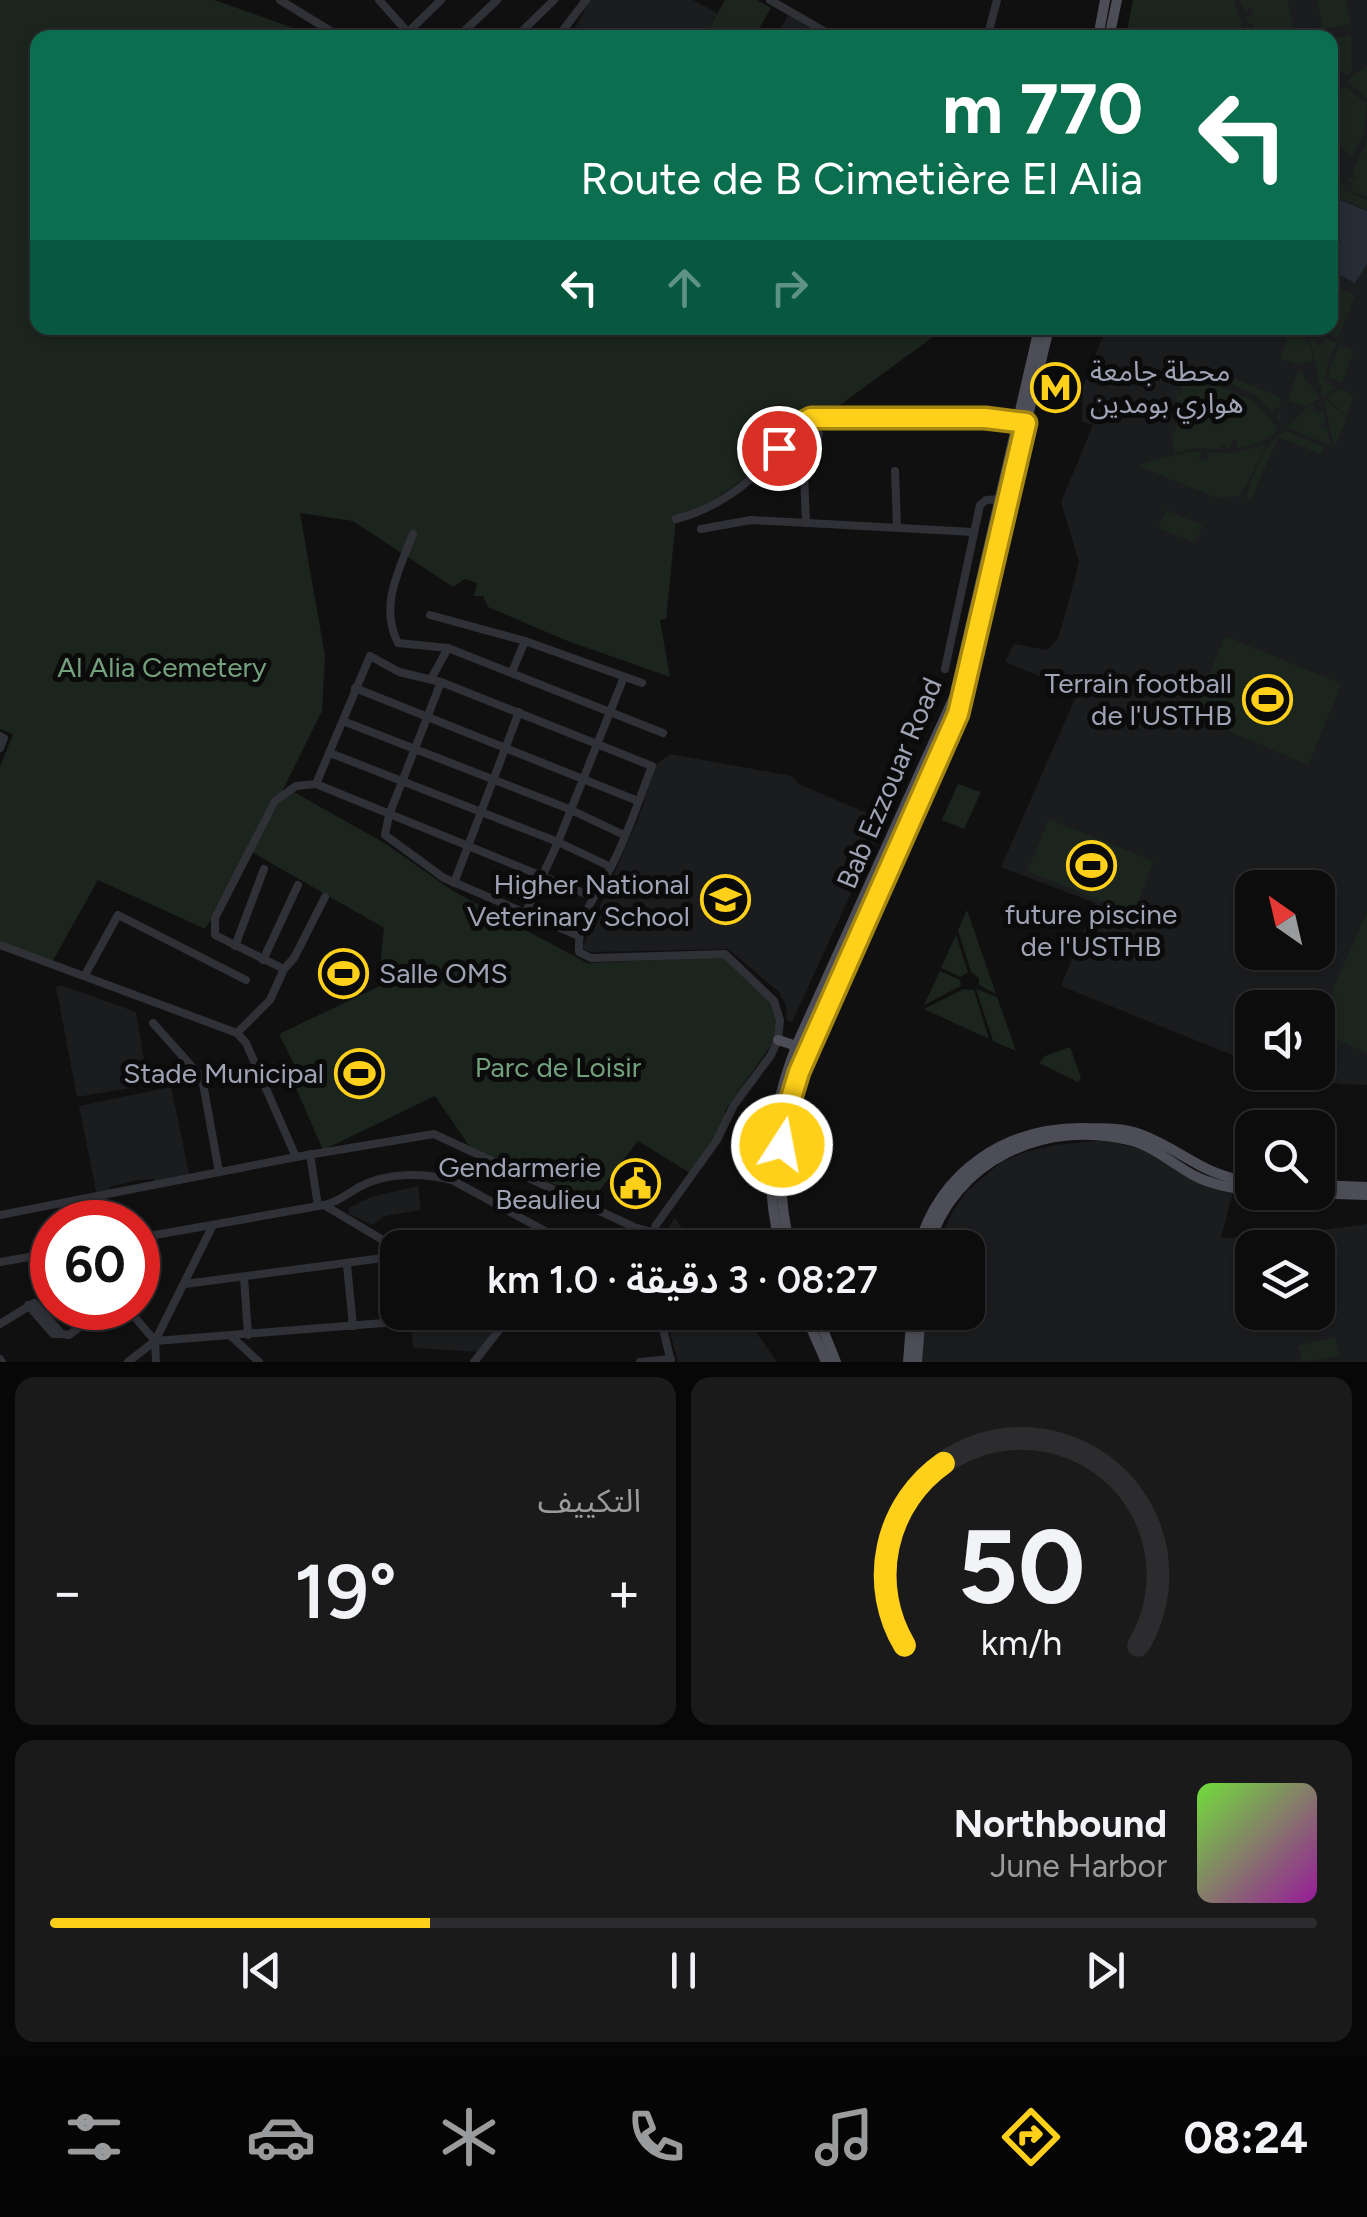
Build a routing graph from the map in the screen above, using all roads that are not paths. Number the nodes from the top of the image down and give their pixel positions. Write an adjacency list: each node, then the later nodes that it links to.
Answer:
1 (280, 0): 13 (street)
2 (300, 0): 13 (street)
3 (378, 0): 16 (street)
4 (441, 0): 17 (street)
5 (497, 0): 18 (street)
6 (554, 0): 19 (street)
7 (570, 0): 14 (street)
8 (586, 0): 14 (street)
9 (770, 0): 21 (street)
10 (997, 0): 22 (street)
11 (1105, 0): 23 (main road)
12 (1116, 0): 24 (main road)
13 (293, 10): 15 (street)
14 (580, 10): 20 (street)
15 (328, 30)
16 (402, 30)
17 (413, 30)
18 (465, 30)
19 (522, 30)
20 (564, 30)
21 (822, 30)
22 (989, 30)
23 (1099, 30)
24 (1111, 30)
25 (1038, 335): 27 (main road, Bab Ezzouar Road)
26 (1046, 335): 27 (main road, Bab Ezzouar Road)
27 (1035, 366): 28 (main road, Bab Ezzouar Road)
28 (1022, 422): 31 (main road, Bab Ezzouar Road); 32 (street); 88 (main road, Bab Ezzouar Road)
29 (819, 434): 33 (street)
30 (895, 471): 34 (street)
31 (1001, 500): 36 (street); 88 (main road, Bab Ezzouar Road)
32 (676, 519)
33 (806, 523): 34 (street); 35 (street)
34 (897, 527): 36 (street)
35 (702, 528)
36 (974, 532): 41 (street)
37 (413, 534): 40 (street)
38 (430, 615): 39 (street)
39 (526, 641): 42 (street); 43 (street)
40 (448, 648): 42 (street); 44 (street)
41 (944, 669)
42 (512, 672): 48 (street)
43 (624, 677): 46 (street); 48 (street)
44 (431, 679): 45 (street); 47 (street)
45 (442, 682): 49 (street); 50 (street)
46 (642, 683)
47 (355, 688): 50 (street); 51 (street)
48 (610, 710): 52 (street); 54 (street)
49 (519, 712): 54 (street); 55 (street)
50 (427, 716): 55 (street); 57 (street)
51 (343, 722): 57 (street); 58 (street)
52 (663, 733)
53 (0, 736): 56 (street)
54 (596, 743): 59 (street); 63 (street)
55 (506, 747): 59 (street); 60 (street)
56 (0, 748)
57 (414, 750): 60 (street); 61 (street)
58 (330, 753): 61 (street); 62 (street)
59 (583, 777): 63 (street); 64 (street)
60 (493, 780): 64 (street); 65 (street)
61 (402, 782): 65 (street); 66 (street)
62 (316, 784): 66 (street); 80 (street)
63 (638, 801): 67 (street)
64 (569, 810): 67 (street); 68 (street)
65 (480, 813): 68 (street); 69 (street)
66 (389, 815): 69 (street); 73 (street)
67 (624, 835): 70 (street)
68 (558, 842): 70 (street); 72 (street)
69 (468, 846): 72 (street); 73 (street)
70 (611, 867): 75 (street)
71 (264, 869): 80 (street)
72 (540, 876): 75 (street); 77 (street)
73 (454, 883): 77 (street)
74 (298, 885): 81 (street)
75 (591, 896): 78 (street)
76 (326, 897): 82 (street)
77 (526, 912): 78 (street)
78 (580, 936): 87 (street)
79 (0, 946): 83 (street)
80 (234, 946): 81 (street)
81 (263, 960): 82 (street)
82 (284, 969): 86 (street)
83 (86, 975): 84 (street); 86 (street)
84 (246, 980)
85 (152, 1024): 91 (street)
86 (237, 1033): 90 (street)
87 (777, 1043): 88 (main road); 103 (street)
88 (800, 1053): 104 (main road, Bab Ezzouar Road); 105 (main road, Bab Ezzouar Road)
89 (310, 1154): 90 (street); 98 (street); 102 (street)
90 (296, 1157): 91 (street)
91 (219, 1172): 99 (street)
92 (1235, 1178): 106 (main road)
93 (1335, 1186): 95 (main road)
94 (1235, 1187): 107 (main road)
95 (1367, 1187)
96 (1335, 1194): 97 (main road)
97 (1367, 1195)
98 (321, 1206): 100 (street); 101 (street); 109 (street)
99 (0, 1215)
100 (213, 1225): 108 (street); 115 (street)
101 (543, 1230)
102 (645, 1230)
103 (653, 1230)
104 (777, 1230)
105 (787, 1230)
106 (926, 1230)
107 (934, 1230)
108 (160, 1234)
109 (380, 1241)
110 (30, 1257): 112 (street)
111 (380, 1257): 113 (street)
112 (0, 1262)
113 (347, 1265): 114 (street); 119 (street)
114 (244, 1277): 115 (street); 127 (street)
115 (185, 1284): 129 (street)
116 (30, 1304): 117 (street)
117 (0, 1324)
118 (380, 1324): 119 (street)
119 (353, 1326): 127 (street)
120 (146, 1330): 129 (street)
121 (496, 1330): 134 (street)
122 (663, 1330): 130 (street)
123 (812, 1330): 136 (main road)
124 (823, 1330): 137 (main road)
125 (911, 1330): 138 (main road)
126 (919, 1330): 139 (main road)
127 (248, 1335): 128 (street)
128 (231, 1336): 129 (street); 133 (street)
129 (155, 1341): 131 (street); 132 (street)
130 (671, 1361): 135 (street)
131 (128, 1362)
132 (156, 1362)
133 (259, 1362)
134 (474, 1362)
135 (640, 1362)
136 (826, 1362)
137 (836, 1362)
138 (908, 1362)
139 (916, 1362)

